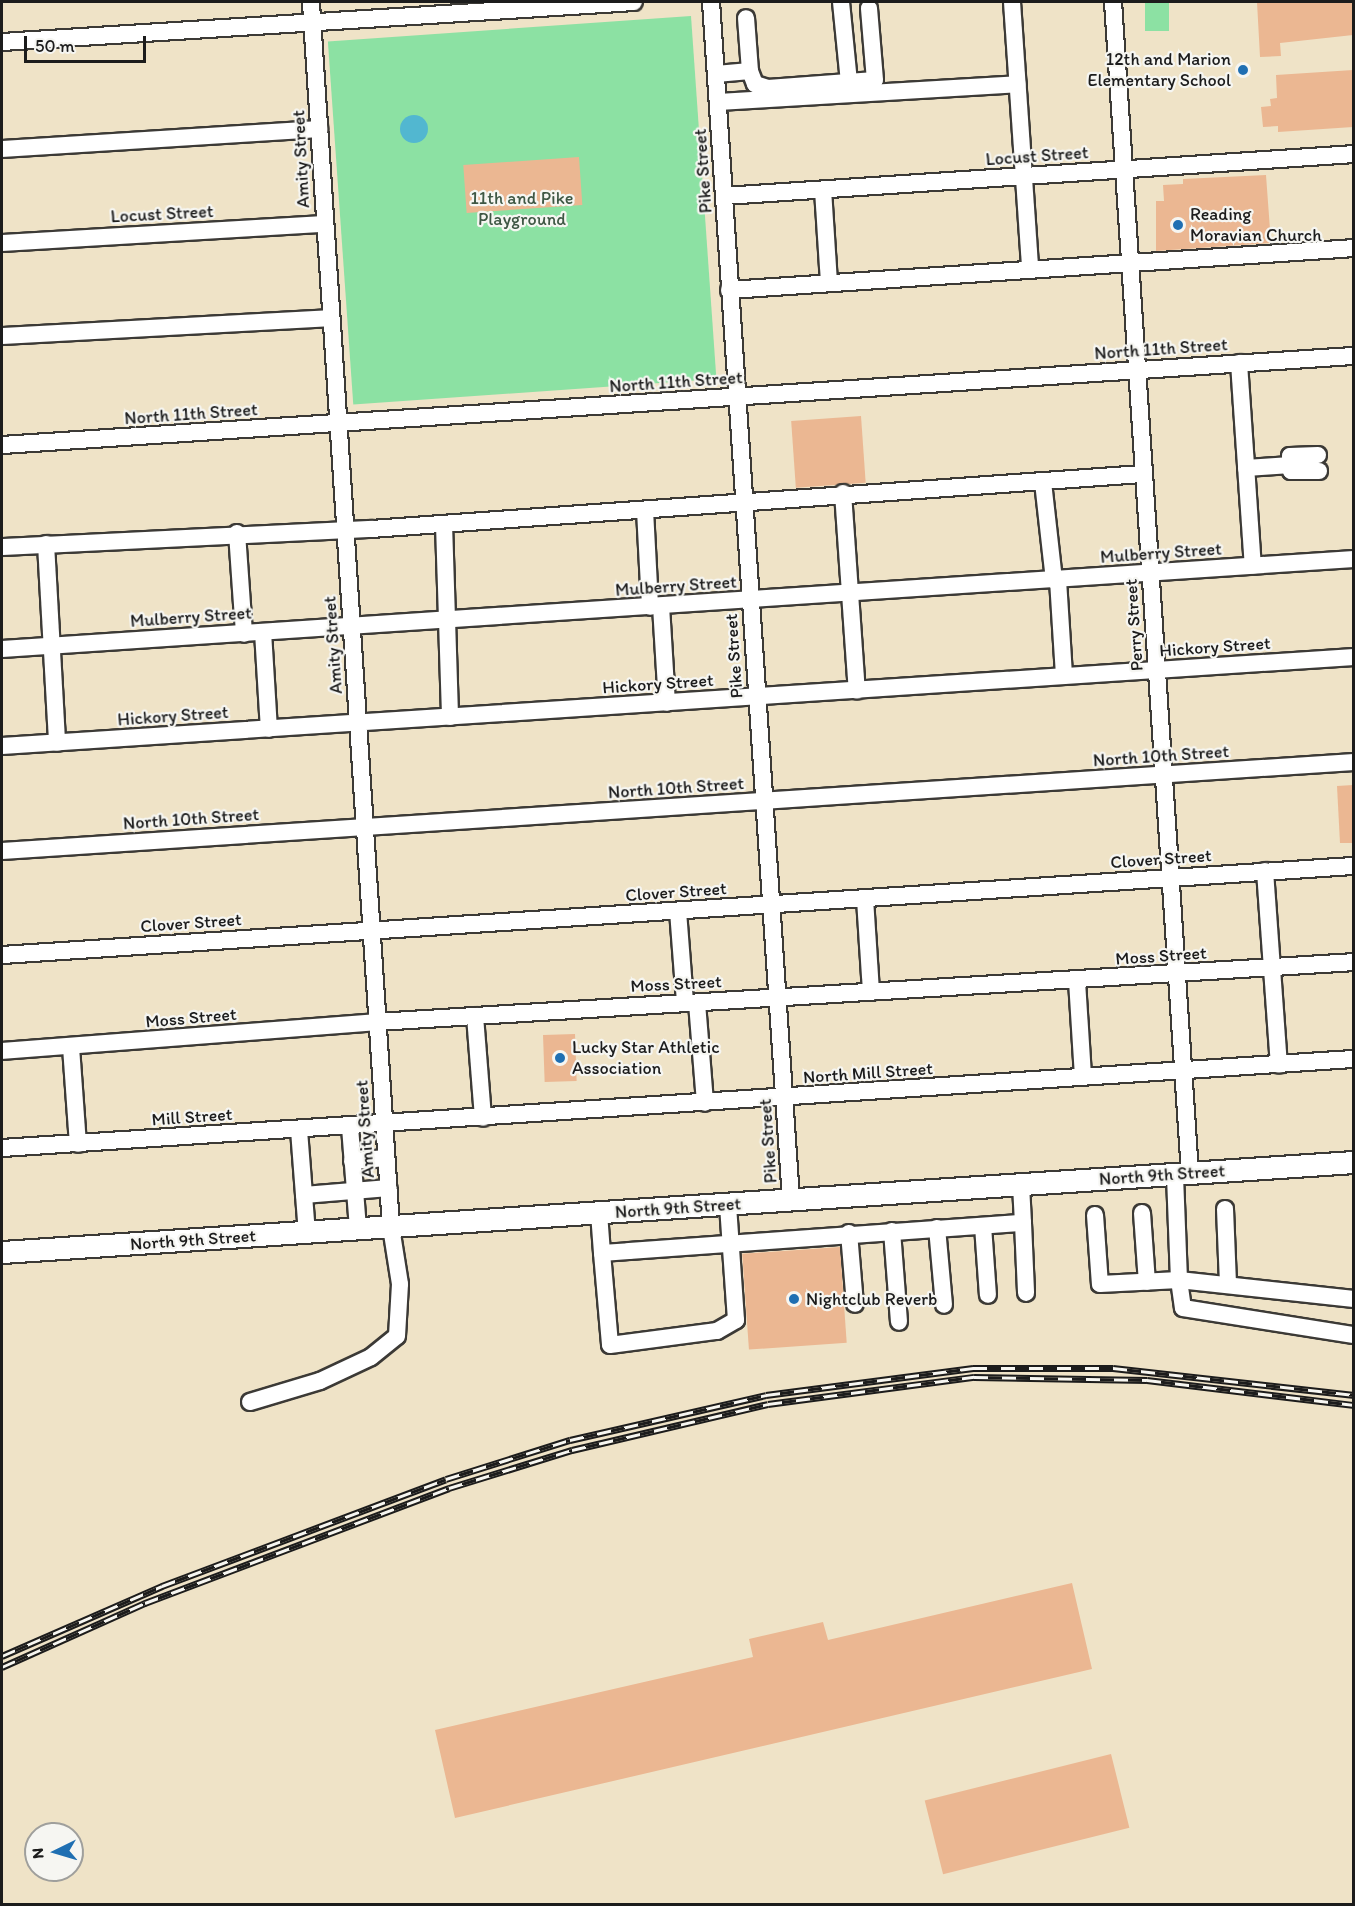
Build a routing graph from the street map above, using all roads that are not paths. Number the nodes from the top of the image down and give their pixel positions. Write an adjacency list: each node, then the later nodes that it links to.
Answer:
1 (311, 2): 9 (street, Amity Street)
2 (634, 2): 9 (street)
3 (711, 2): 12 (street, Pike Street)
4 (841, 2): 13 (street)
5 (1012, 2): 14 (street)
6 (1113, 2): 19 (street, Perry Street)
7 (869, 8): 13 (street)
8 (746, 18): 11 (street)
9 (312, 23): 10 (street); 16 (street, Amity Street)
10 (2, 42)
11 (750, 71): 12 (street); 13 (street)
12 (716, 74): 15 (street, Pike Street)
13 (849, 82)
14 (1017, 84): 15 (street); 20 (street)
15 (718, 102): 22 (street, Pike Street)
16 (319, 129): 17 (street); 23 (street, Amity Street)
17 (2, 149)
18 (1353, 154): 19 (street, Locust Street)
19 (1124, 170): 20 (street, Locust Street); 26 (street, Perry Street)
20 (1023, 176): 21 (street, Locust Street); 27 (street)
21 (823, 190): 22 (street, Locust Street); 28 (street)
22 (724, 196): 29 (street, Pike Street)
23 (324, 224): 24 (street, Locust Street); 30 (street, Amity Street)
24 (2, 243)
25 (1353, 248): 26 (street)
26 (1130, 262): 27 (street); 34 (street, Perry Street)
27 (1030, 269): 28 (street)
28 (829, 283): 29 (street)
29 (729, 290): 35 (street, Pike Street)
30 (330, 318): 31 (street); 36 (street, Amity Street)
31 (2, 336)
32 (1353, 356): 33 (street, North 11th Street)
33 (1239, 363): 34 (street, North 11th Street); 39 (street)
34 (1137, 370): 35 (street, North 11th Street); 40 (street, Perry Street)
35 (736, 398): 36 (street, North 11th Street); 43 (street, Pike Street)
36 (338, 424): 37 (street, North 11th Street); 46 (street, Amity Street)
37 (2, 445)
38 (1318, 463): 39 (street)
39 (1246, 468): 51 (street)
40 (1143, 474): 41 (street); 52 (street, Perry Street)
41 (1043, 482): 42 (street); 53 (street)
42 (843, 494): 43 (street); 54 (street)
43 (743, 502): 44 (street); 55 (street, Pike Street)
44 (645, 510): 45 (street); 56 (street)
45 (444, 524): 46 (street); 57 (street)
46 (344, 527): 47 (street); 58 (street, Amity Street)
47 (237, 533): 48 (street); 60 (street)
48 (46, 544): 49 (street); 61 (street)
49 (2, 547)
50 (1353, 559): 51 (street, Mulberry Street)
51 (1253, 566): 52 (street, Mulberry Street)
52 (1150, 573): 53 (street, Mulberry Street); 64 (street, Perry Street)
53 (1056, 580): 54 (street, Mulberry Street); 65 (street)
54 (850, 594): 55 (street, Mulberry Street); 66 (street)
55 (750, 600): 56 (street, Mulberry Street); 67 (street, Pike Street)
56 (655, 607): 57 (street, Mulberry Street); 68 (street)
57 (447, 621): 58 (street, Mulberry Street); 69 (street)
58 (351, 627): 59 (street, Mulberry Street); 70 (street, Amity Street)
59 (263, 632): 60 (street, Mulberry Street); 71 (street)
60 (244, 634): 61 (street, Mulberry Street)
61 (52, 645): 62 (street, Mulberry Street); 72 (street)
62 (2, 649)
63 (1353, 657): 64 (street, Hickory Street)
64 (1157, 671): 65 (street, Hickory Street); 75 (street, Perry Street)
65 (1065, 676): 66 (street, Hickory Street)
66 (857, 691): 67 (street, Hickory Street)
67 (756, 698): 68 (street, Hickory Street); 76 (street, Pike Street)
68 (667, 703): 69 (street, Hickory Street)
69 (450, 717): 70 (street, Hickory Street)
70 (357, 723): 71 (street, Hickory Street); 77 (street, Amity Street)
71 (269, 729): 72 (street, Hickory Street)
72 (57, 743): 73 (street, Hickory Street)
73 (2, 746)
74 (1353, 762): 75 (street, North 10th Street)
75 (1163, 775): 76 (street, North 10th Street); 81 (street, Perry Street)
76 (764, 802): 77 (street, North 10th Street); 83 (street, Pike Street)
77 (364, 828): 78 (street, North 10th Street); 85 (street, Amity Street)
78 (2, 851)
79 (1353, 866): 80 (street, Clover Street)
80 (1265, 871): 81 (street, Clover Street); 88 (street)
81 (1170, 878): 82 (street, Clover Street); 89 (street, Perry Street)
82 (865, 898): 83 (street, Clover Street); 91 (street)
83 (771, 905): 84 (street, Clover Street); 92 (street, Pike Street)
84 (678, 911): 85 (street, Clover Street); 93 (street)
85 (372, 931): 86 (street, Clover Street); 95 (street, Amity Street)
86 (2, 955)
87 (1353, 962): 88 (street, Moss Street)
88 (1272, 968): 89 (street, Moss Street); 99 (street)
89 (1177, 974): 90 (street, Moss Street); 100 (street, Perry Street)
90 (1077, 981): 91 (street, Moss Street); 101 (street)
91 (871, 992): 92 (street, Moss Street)
92 (777, 999): 93 (street, Moss Street); 102 (street, Pike Street)
93 (691, 1003): 94 (street, Moss Street); 103 (street)
94 (475, 1016): 95 (street, Moss Street); 104 (street)
95 (377, 1022): 96 (street, Moss Street); 105 (street, Amity Street)
96 (71, 1047): 97 (street, Moss Street); 108 (street)
97 (2, 1051)
98 (1353, 1059): 99 (street, North Mill Street)
99 (1279, 1064): 100 (street, North Mill Street)
100 (1183, 1070): 101 (street, North Mill Street); 113 (street, Perry Street)
101 (1083, 1077): 102 (street, North Mill Street)
102 (784, 1098): 103 (street, North Mill Street); 118 (street, Pike Street)
103 (705, 1103): 104 (street, North Mill Street)
104 (483, 1118): 105 (street, North Mill Street)
105 (384, 1124): 106 (street, Mill Street); 110 (street, Amity Street)
106 (350, 1126): 107 (street, Mill Street); 111 (street)
107 (299, 1130): 108 (street, Mill Street); 117 (street)
108 (78, 1143): 109 (street, Mill Street)
109 (2, 1148)
110 (386, 1158): 111 (street); 115 (street, Amity Street)
111 (352, 1161): 116 (street)
112 (1353, 1162): 113 (main road, North 9th Street)
113 (1183, 1174): 114 (main road, North 9th Street); 135 (street, Perry Street)
114 (1021, 1185): 118 (main road, North 9th Street); 124 (street)
115 (388, 1188): 116 (street); 126 (street, Amity Street)
116 (355, 1191): 117 (street); 128 (street)
117 (304, 1195): 130 (street)
118 (791, 1201): 119 (main road, North 9th Street)
119 (728, 1205): 121 (main road, North 9th Street); 132 (street)
120 (1225, 1209): 137 (street)
121 (599, 1213): 126 (main road, North 9th Street); 134 (street)
122 (1142, 1213): 136 (street)
123 (1095, 1215): 136 (street)
124 (1023, 1223): 125 (street); 138 (street)
125 (983, 1226): 127 (street); 139 (street)
126 (391, 1227): 128 (main road, North 9th Street); 145 (street, Amity Street)
127 (937, 1228): 129 (street); 142 (street)
128 (358, 1229): 130 (main road, North 9th Street)
129 (892, 1231): 131 (street); 143 (street)
130 (307, 1233): 133 (main road, North 9th Street)
131 (849, 1233): 132 (street); 141 (street)
132 (731, 1242): 134 (street); 134 (street)
133 (2, 1252)
134 (603, 1253)
135 (1179, 1280): 136 (street); 137 (street); 144 (street, Perry Street)
136 (1147, 1282)
137 (1228, 1284): 140 (street)
138 (1026, 1293)
139 (987, 1295)
140 (1353, 1299)
141 (855, 1304)
142 (944, 1305)
143 (899, 1322)
144 (1353, 1335)
145 (250, 1402)

